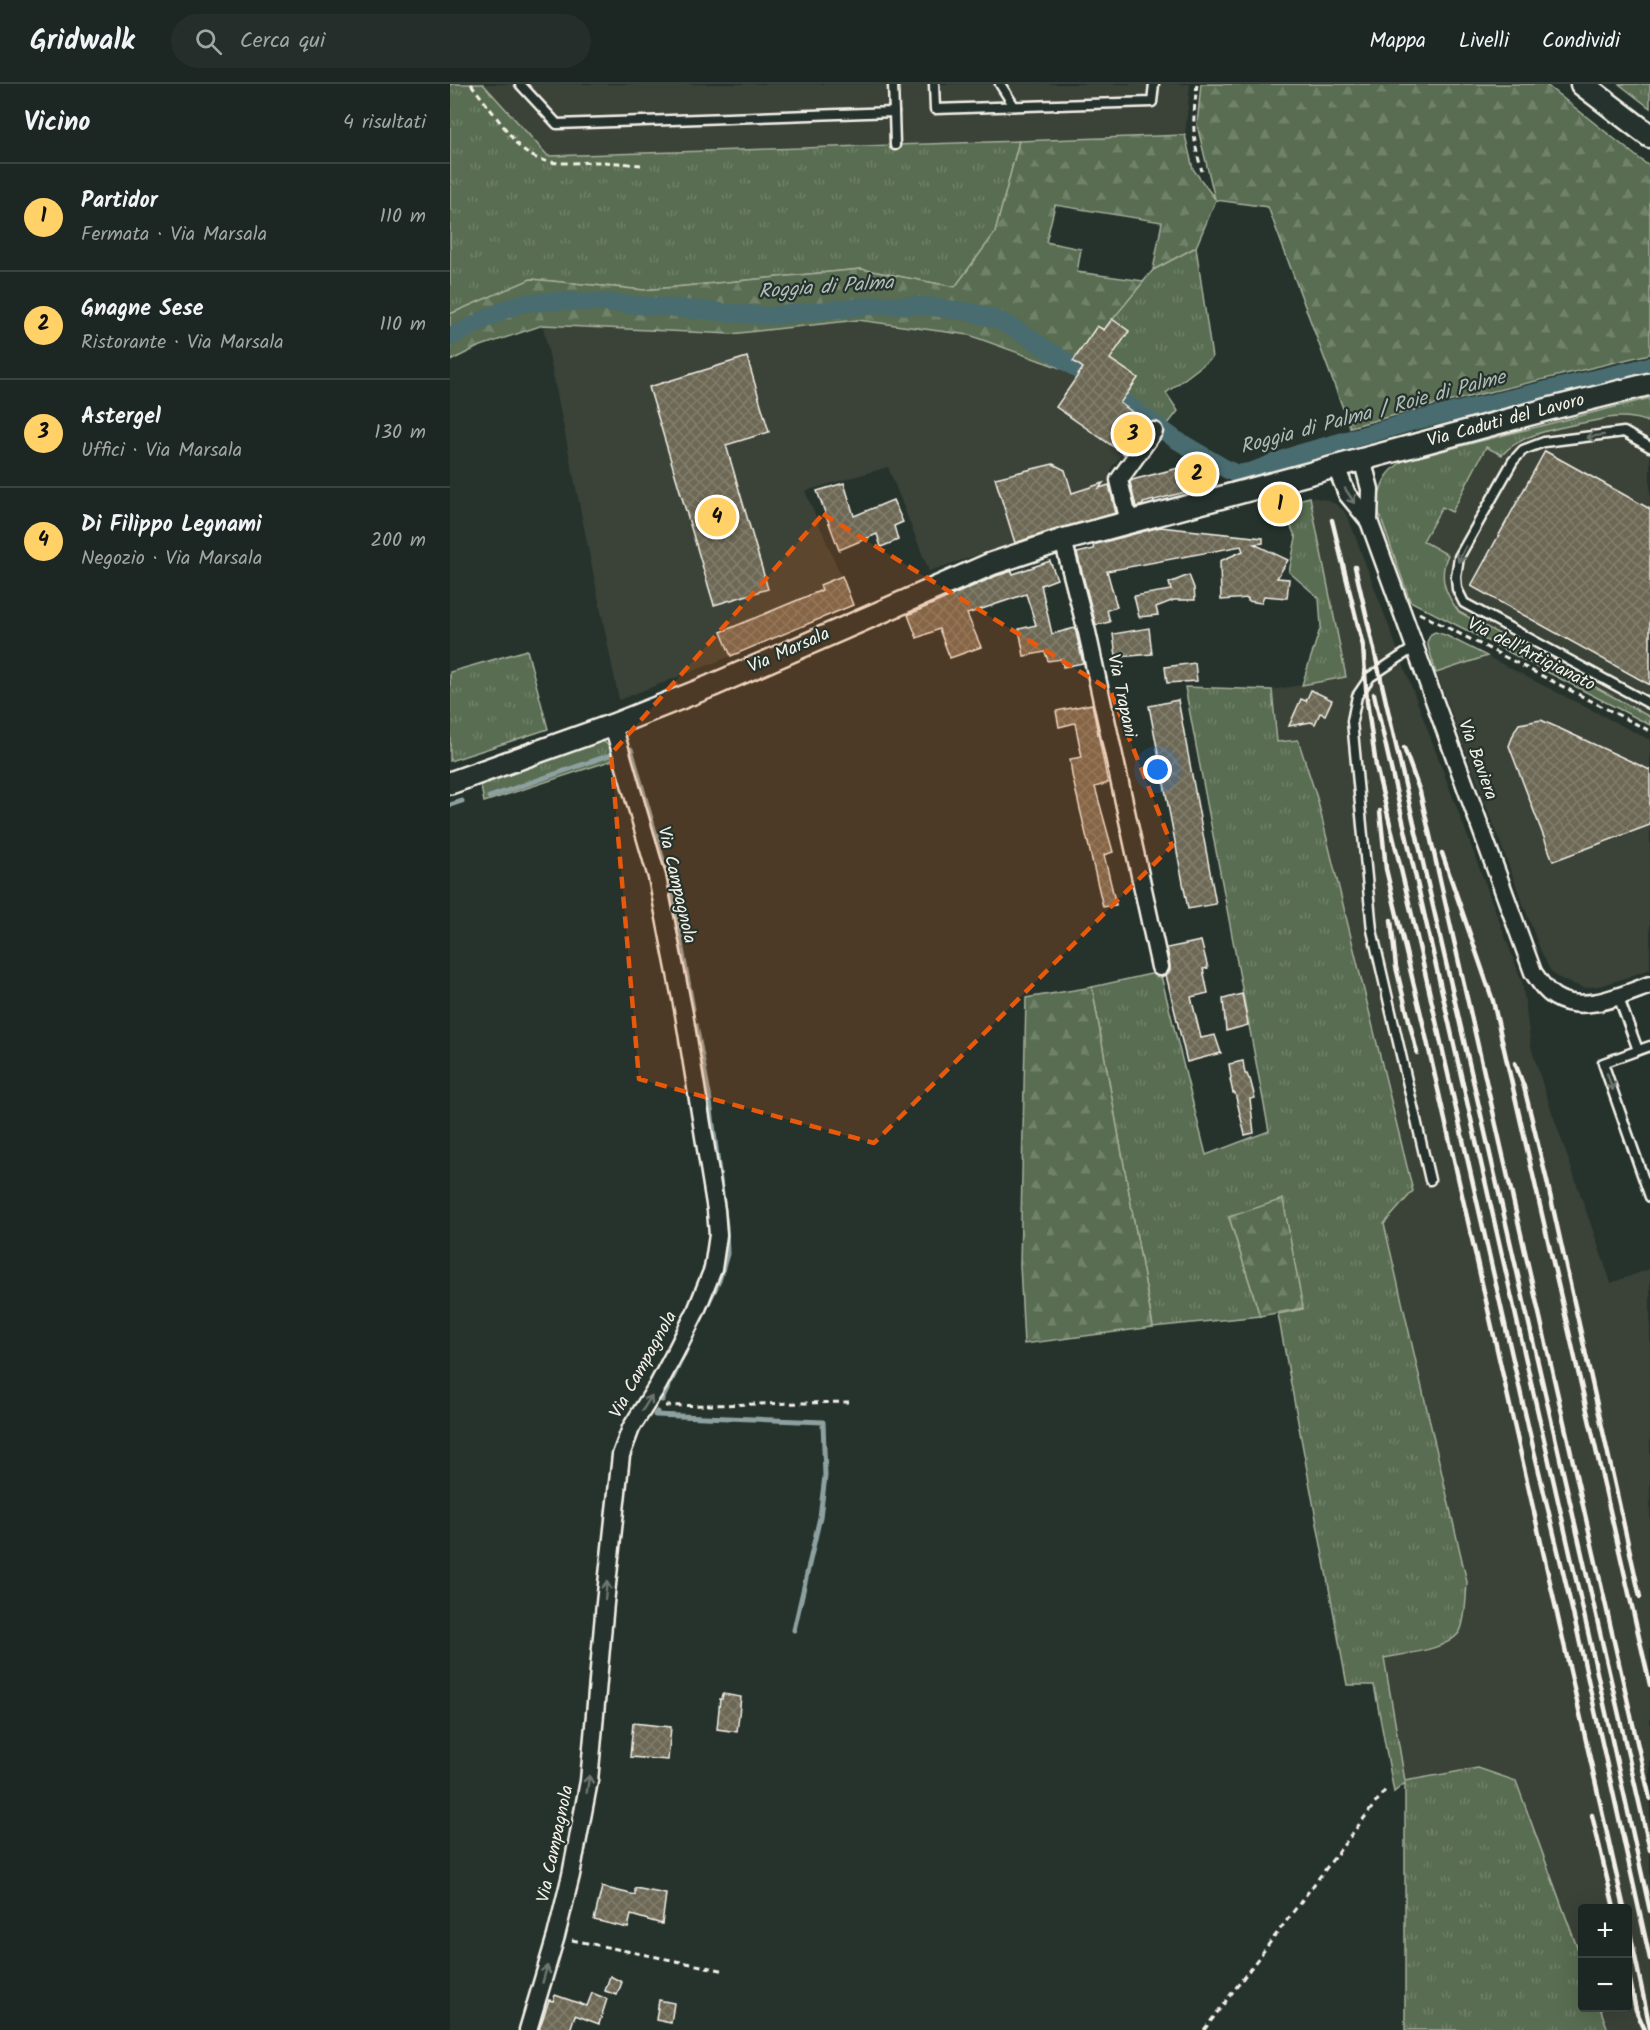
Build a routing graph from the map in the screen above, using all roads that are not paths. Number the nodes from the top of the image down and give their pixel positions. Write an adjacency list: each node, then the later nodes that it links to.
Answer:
1 (520, 84): 8 (lane)
2 (893, 84): 8 (lane)
3 (934, 84): 7 (lane)
4 (1000, 84): 7 (lane)
5 (1154, 84): 7 (lane)
6 (1581, 84): 9 (main road)
7 (1014, 106)
8 (894, 112): 10 (lane)
9 (1650, 136)
10 (895, 145)
11 (1650, 384): 14 (street, Via Caduti del Lavoro)
12 (1154, 431): 17 (street)
13 (1650, 447): 20 (lane, one-way to 20)
14 (1362, 459): 15 (street, Via Marsala); 16 (street, Via Baviera)
15 (1336, 467): 16 (street, Via Baviera, one-way to 16); 17 (street, Via Marsala)
16 (1369, 521): 19 (street, Via Baviera)
17 (1129, 522): 18 (street, Via Marsala)
18 (1063, 540): 21 (street, Via Marsala); 23 (street, Via Trapani)
19 (1416, 647): 25 (street, Via Baviera); 28 (lane)
20 (1650, 704)
21 (613, 725): 22 (street, Via Marsala); 30 (street, Via Campagnola, one-way to 21)
22 (450, 783)
23 (1160, 967)
24 (1650, 985): 25 (street)
25 (1618, 996): 27 (lane)
26 (1650, 1046): 27 (lane)
27 (1638, 1050): 29 (lane, one-way to 29)
28 (1430, 1180)
29 (1650, 1197)
30 (528, 2030)

